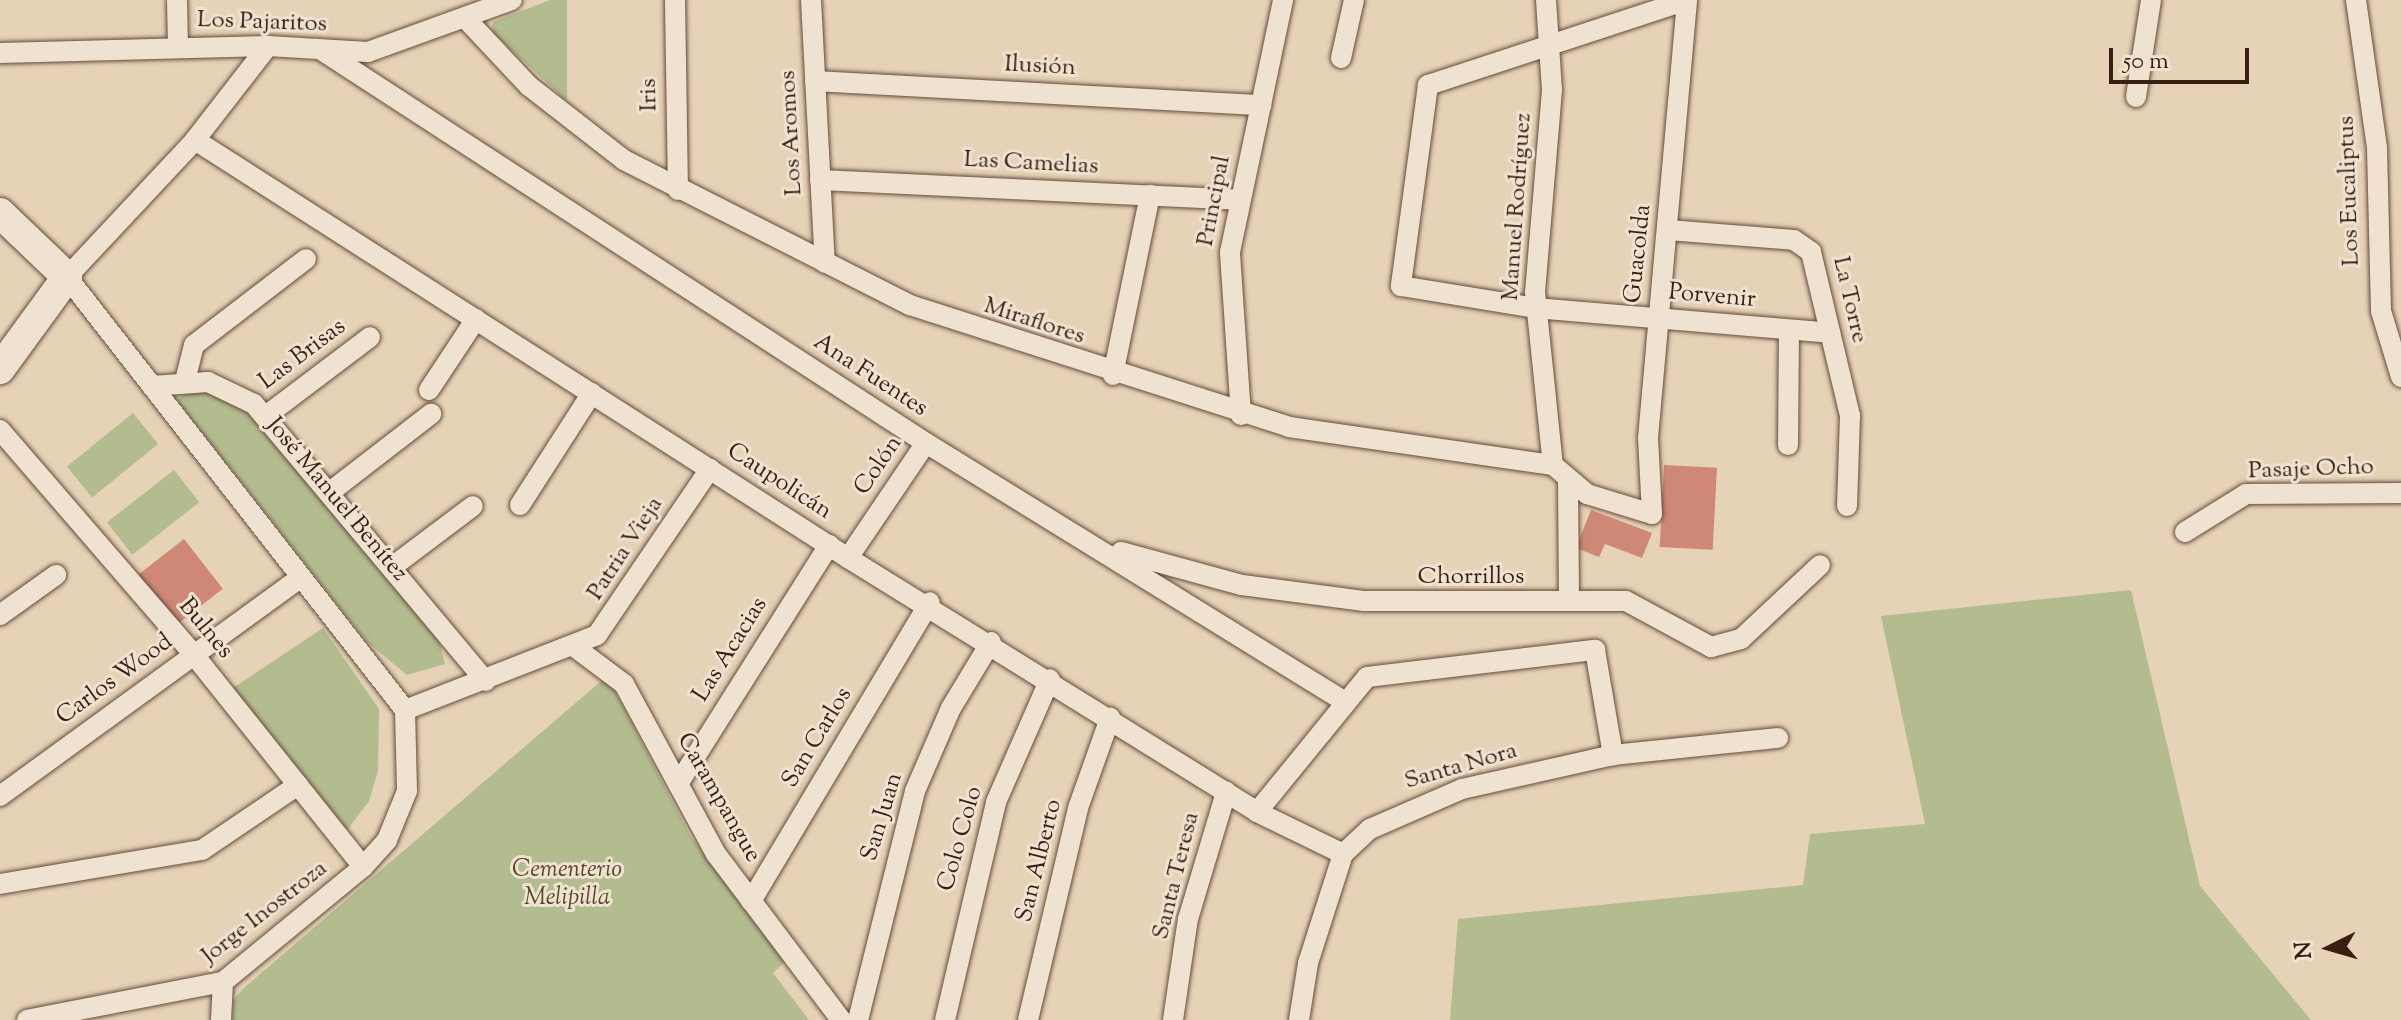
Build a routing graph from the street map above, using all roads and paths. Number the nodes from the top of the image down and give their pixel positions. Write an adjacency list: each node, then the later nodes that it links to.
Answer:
1 (177, 0): 14 (street)
2 (512, 0): 11 (street, Los Pajaritos)
3 (675, 0): 25 (street, Iris)
4 (811, 0): 19 (street, Los Aromos)
5 (1283, 0): 22 (street, Principal)
6 (1354, 0): 18 (street)
7 (1546, 0): 13 (street, Manuel Rodríguez)
8 (1687, 0): 13 (street); 29 (street, Guacolda)
9 (2151, 0): 21 (street)
10 (2356, 0): 41 (street, Los Eucaliptus)
11 (466, 19): 16 (street, Los Pajaritos); 25 (street, Miraflores)
12 (268, 46): 14 (street, Los Pajaritos); 15 (street, Los Pajaritos); 23 (street)
13 (1549, 46): 33 (street, Manuel Rodríguez); 33 (street, Porvenir)
14 (178, 47): 17 (street, Los Pajaritos)
15 (323, 51): 16 (street, Los Pajaritos); 20 (street, Ana Fuentes)
16 (368, 52): 20 (street)
17 (0, 53)
18 (1341, 58)
19 (815, 81): 22 (street, Ilusión); 24 (street, Los Aromos)
20 (373, 84): 50 (street, Ana Fuentes)
21 (2136, 97)
22 (1261, 105): 27 (street, Principal)
23 (195, 140): 32 (street); 35 (street, Caupolicán)
24 (820, 180): 26 (street, Las Camelias); 31 (street, Los Aromos)
25 (678, 190): 31 (street, Miraflores)
26 (1150, 195): 27 (street, Las Camelias); 40 (street)
27 (1240, 200): 48 (street, Principal)
28 (0, 213): 32 (street)
29 (1668, 230): 34 (street, Guacolda); 37 (street, La Torre)
30 (306, 259): 42 (street)
31 (825, 263): 40 (street, Miraflores)
32 (67, 277): 39 (street); 43 (street)
33 (1535, 308): 34 (street, Porvenir); 52 (street, Manuel Rodríguez)
34 (1659, 318): 36 (street, Porvenir); 54 (street, Guacolda)
35 (476, 319): 44 (street); 45 (street, Caupolicán)
36 (1789, 330): 37 (street, Porvenir); 51 (street)
37 (1830, 333): 59 (street, La Torre)
38 (370, 337): 47 (street, Las Brisas)
39 (5, 358)
40 (1113, 375): 48 (street, Miraflores)
41 (2401, 377)
42 (185, 381): 43 (street, José Manuel Benítez); 47 (street, José Manuel Benítez)
43 (152, 386): 67 (street)
44 (429, 390)
45 (592, 393): 53 (street, Caupolicán); 57 (street)
46 (431, 414): 55 (street)
47 (267, 415): 55 (street, José Manuel Benítez)
48 (1241, 415): 52 (street, Miraflores)
49 (0, 430): 73 (street, Bulnes)
50 (926, 443): 61 (street, Ana Fuentes); 63 (street, Colón)
51 (1788, 445)
52 (1553, 465): 54 (street)
53 (710, 469): 62 (street, Caupolicán); 72 (street, Patria Vieja)
54 (1568, 482): 68 (street)
55 (330, 492): 65 (street, José Manuel Benítez)
56 (2401, 493): 60 (street, Pasaje Ocho)
57 (520, 505)
58 (473, 506): 65 (street)
59 (1847, 506)
60 (2185, 532)
61 (1087, 540): 68 (street, Chorrillos); 76 (street, Ana Fuentes)
62 (829, 545): 63 (street, Caupolicán); 81 (street, Las Acacias)
63 (848, 558): 69 (street, Caupolicán)
64 (1820, 565): 68 (street, Chorrillos)
65 (392, 567): 75 (street, José Manuel Benítez)
66 (56, 575): 70 (street)
67 (300, 578): 73 (street, Carlos Wood); 77 (street)
68 (1569, 601)
69 (930, 602): 71 (street, Caupolicán); 89 (street, San Carlos)
70 (0, 615)
71 (991, 642): 74 (street, Caupolicán); 94 (street, San Juan)
72 (576, 648): 75 (street, Patria Vieja); 81 (street, Carampangue)
73 (194, 655): 82 (street, Bulnes); 84 (street, Carlos Wood)
74 (1050, 679): 78 (street, Caupolicán); 95 (street, Colo Colo)
75 (486, 681): 77 (street, Patria Vieja)
76 (1345, 702): 80 (street); 85 (street)
77 (405, 710): 87 (street, Jorge Inostroza)
78 (1110, 718): 83 (street, Caupolicán); 96 (street, San Alberto)
79 (1778, 738): 80 (street, Santa Nora)
80 (1613, 755): 86 (street, Santa Nora)
81 (678, 784): 89 (street, Carampangue)
82 (298, 785): 87 (street, Bulnes); 88 (street)
83 (1226, 792): 85 (street, Caupolicán); 97 (street, Santa Teresa)
84 (0, 796)
85 (1257, 812): 86 (street, Caupolicán)
86 (1343, 854): 98 (street)
87 (363, 867): 90 (street, Jorge Inostroza)
88 (0, 884)
89 (751, 901): 93 (street, Carampangue)
90 (223, 982): 91 (street, Jorge Inostroza); 92 (street)
91 (27, 1020)
92 (221, 1020)
93 (841, 1020)
94 (858, 1020)
95 (945, 1020)
96 (1028, 1020)
97 (1173, 1020)
98 (1299, 1020)

